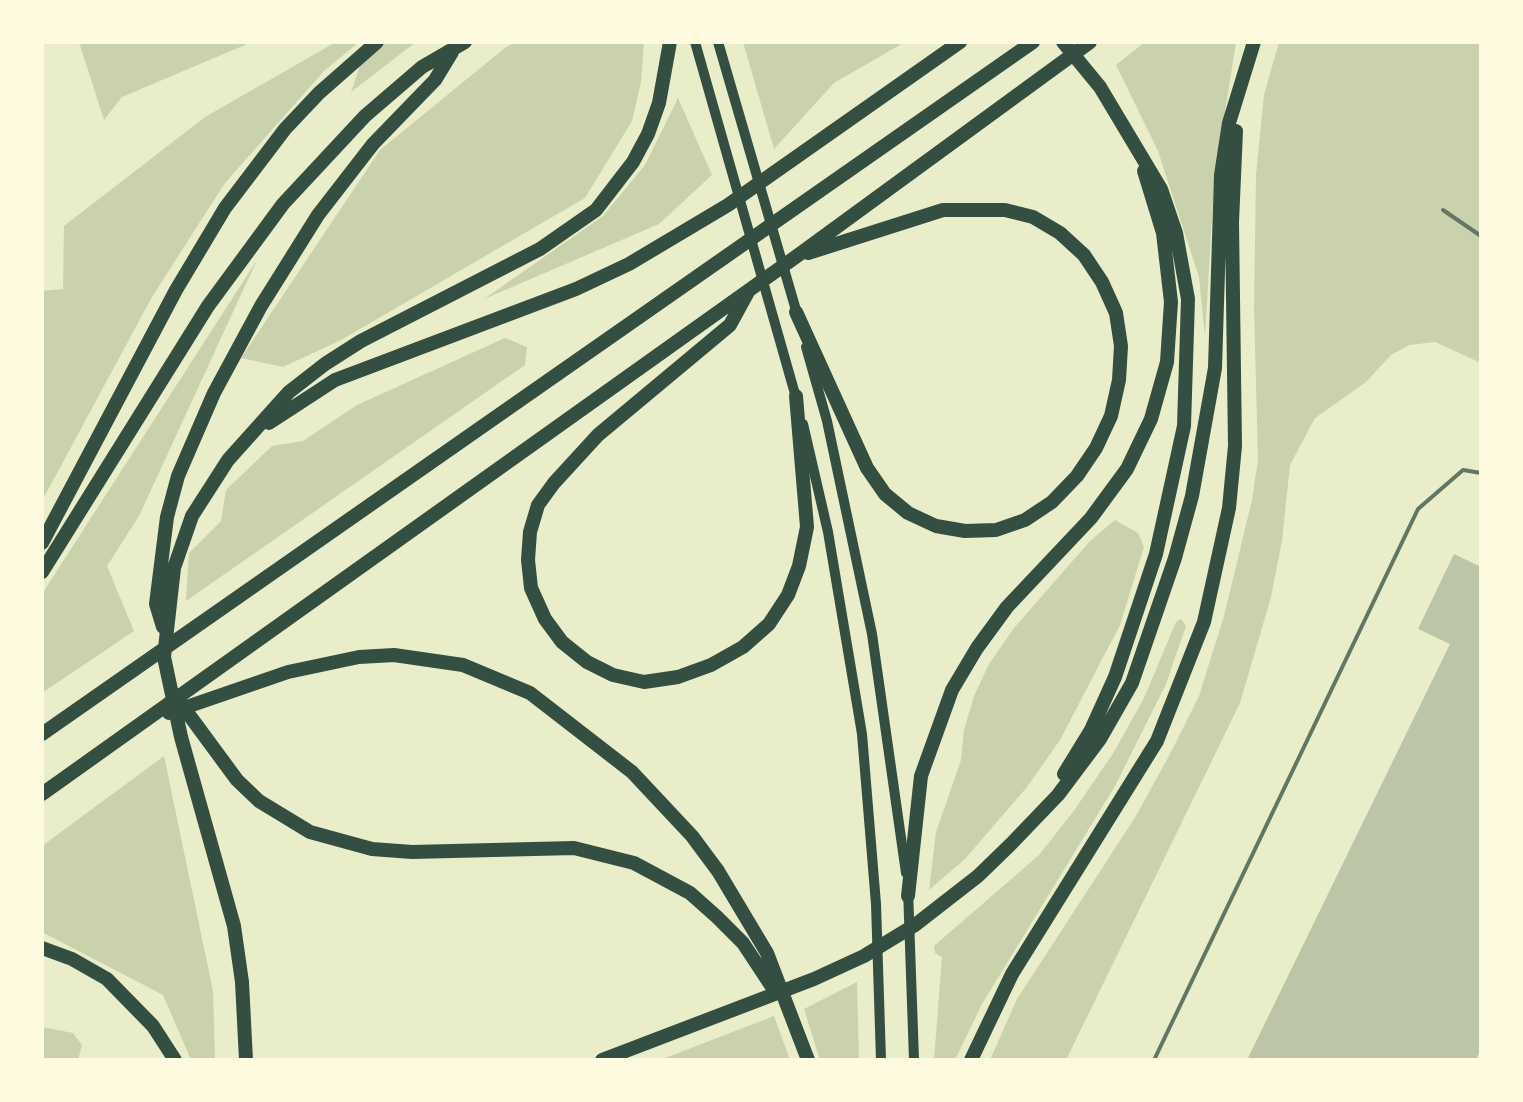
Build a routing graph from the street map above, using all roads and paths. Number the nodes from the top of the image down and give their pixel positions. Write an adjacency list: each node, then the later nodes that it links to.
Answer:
1 (377, 42): 21 (highway)
2 (465, 42): 11 (highway)
3 (670, 42): 19 (highway)
4 (695, 42): 18 (main road)
5 (718, 42): 17 (main road)
6 (960, 42): 19 (highway)
7 (1033, 42): 26 (highway)
8 (1063, 42): 12 (highway)
9 (1090, 42): 15 (highway)
10 (1252, 47): 28 (highway); 38 (highway)
11 (452, 52): 22 (highway); 23 (highway)
12 (1135, 140): 28 (highway); 29 (highway)
13 (1443, 210): 14 (lane)
14 (1481, 236)
15 (797, 256): 16 (highway); 17 (highway)
16 (749, 290): 18 (highway); 25 (highway)
17 (796, 312): 29 (main road)
18 (796, 396): 36 (main road)
19 (250, 437): 23 (highway)
20 (1481, 473): 39 (lane)
21 (42, 543)
22 (42, 572)
23 (165, 631): 24 (highway)
24 (169, 681): 31 (highway); 33 (highway)
25 (142, 722): 27 (highway); 31 (highway)
26 (42, 734)
27 (42, 794)
28 (1011, 844): 34 (highway)
29 (908, 896): 37 (main road)
30 (42, 948): 32 (highway)
31 (796, 1029): 35 (highway)
32 (175, 1060)
33 (246, 1060)
34 (602, 1060)
35 (808, 1060)
36 (881, 1060)
37 (914, 1060)
38 (971, 1060)
39 (1154, 1060)

